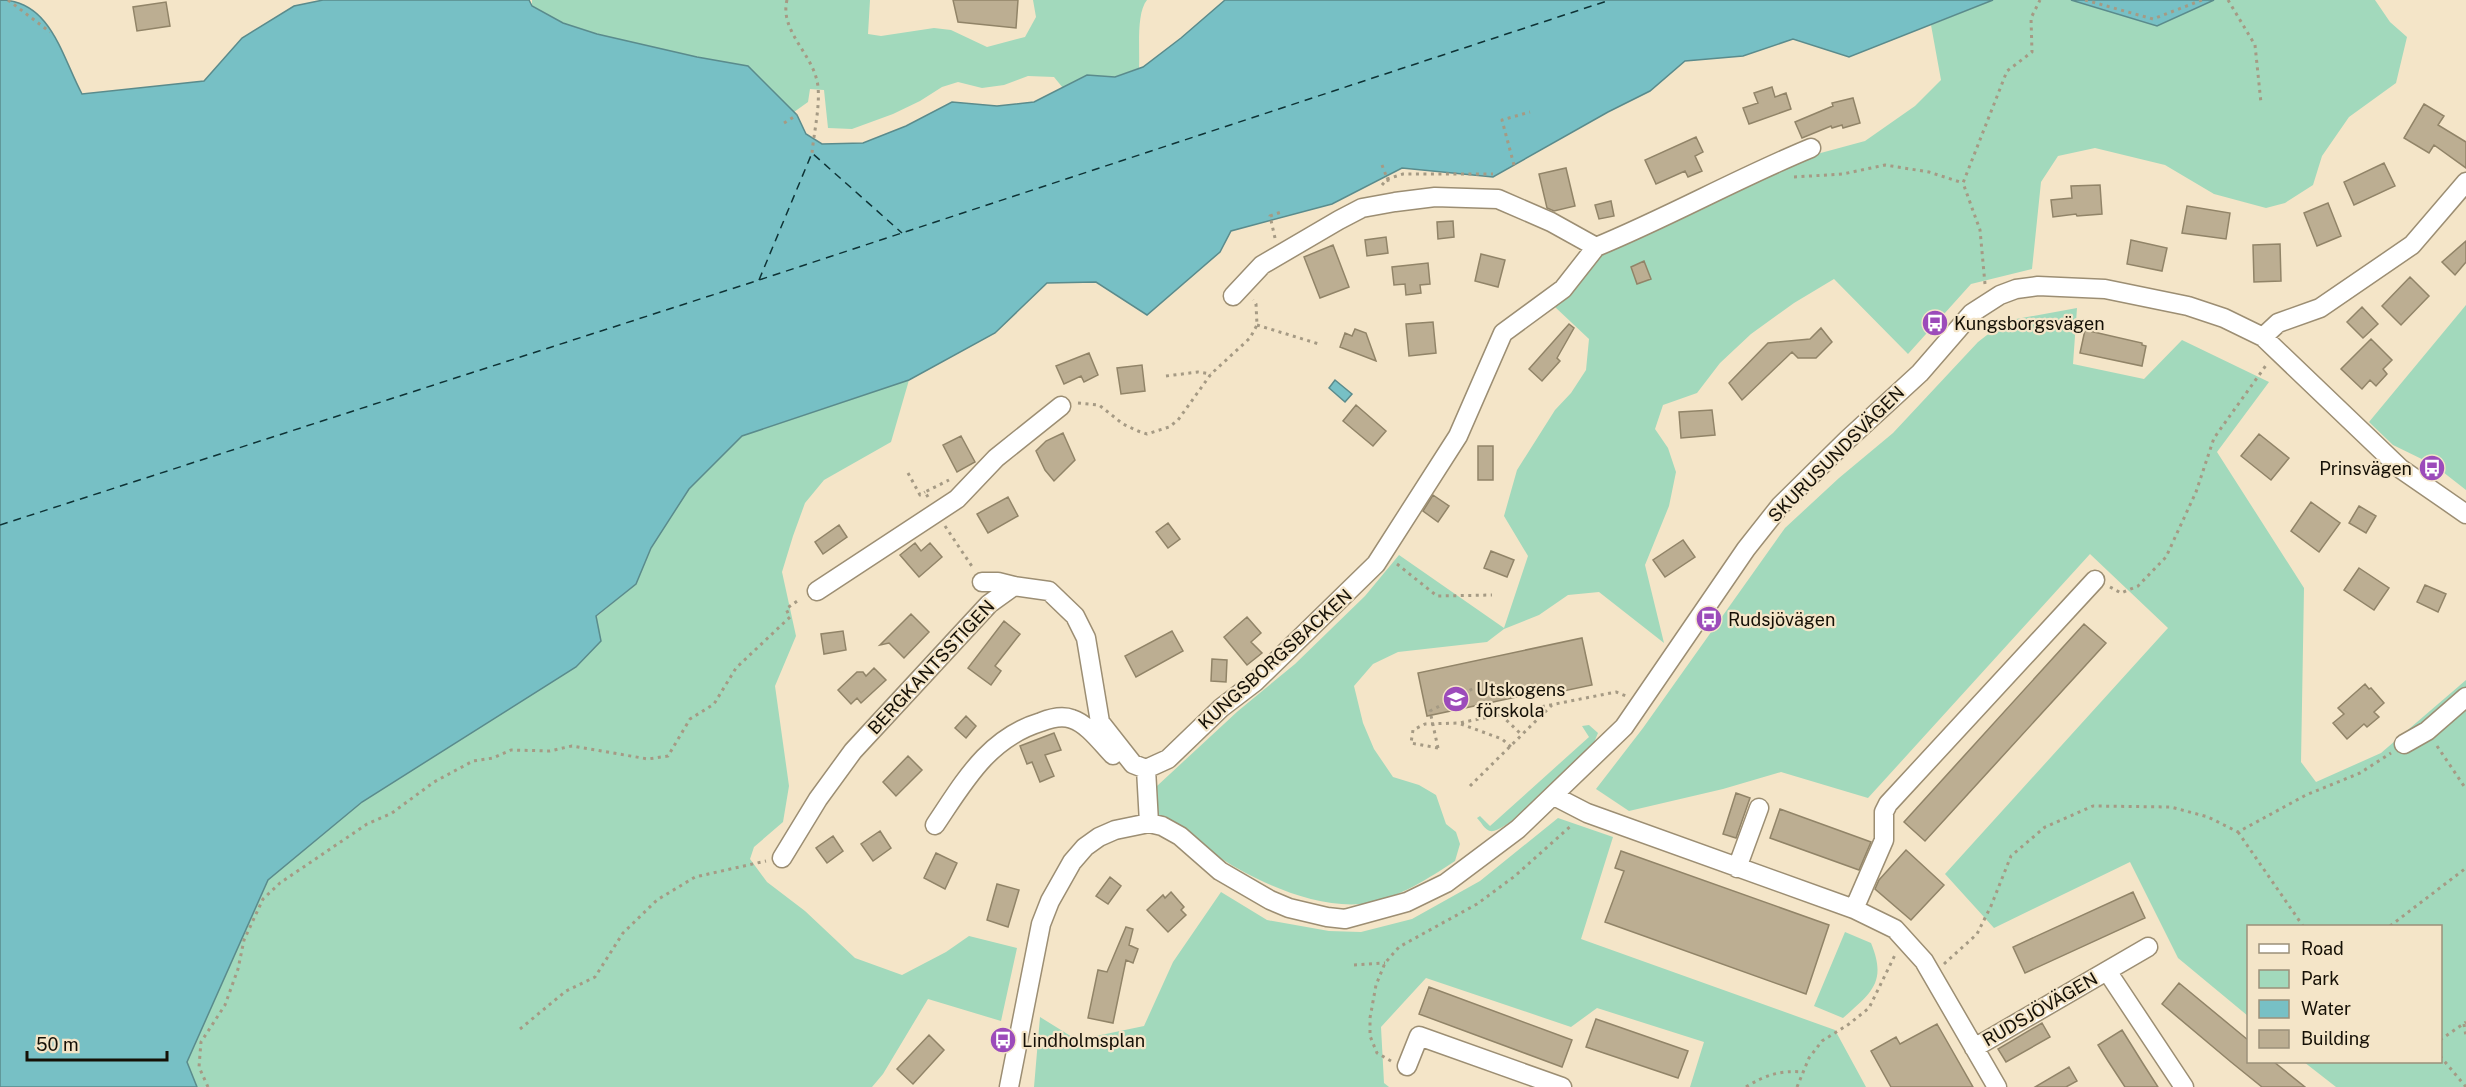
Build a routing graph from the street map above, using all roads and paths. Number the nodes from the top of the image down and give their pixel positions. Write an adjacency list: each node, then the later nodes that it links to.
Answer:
1 (8, 0): 7 (path)
2 (787, 0): 13 (path)
3 (2040, 0): 20 (path)
4 (2085, 0): 5 (path)
5 (2202, 0)
6 (2228, 0): 8 (path)
7 (50, 32)
8 (2261, 103)
9 (1530, 112): 15 (path)
10 (797, 115): 11 (path)
11 (784, 123)
12 (1811, 148): 24 (street)
13 (812, 153)
14 (1382, 165): 18 (path)
15 (1514, 165)
16 (1493, 174): 18 (path)
17 (1785, 177): 20 (path)
18 (1387, 179): 21 (path)
19 (2466, 182): 28 (street)
20 (1963, 183): 25 (path)
21 (1390, 188)
22 (1284, 212): 23 (path)
23 (1272, 225)
24 (1596, 248): 26 (street); 38 (street, KUNGSBORGSBACKEN)
25 (1986, 288)
26 (1238, 290): 27 (path)
27 (1257, 325): 29 (path); 31 (path)
28 (2263, 337): 37 (street, SKURUSUNDSVÄGEN); 57 (street, SKURUSUNDSVÄGEN)
29 (1319, 344)
30 (2270, 359): 39 (path)
31 (1211, 374): 32 (path); 33 (path)
32 (1166, 376)
33 (1061, 406): 36 (street)
34 (908, 473): 35 (path)
35 (925, 492)
36 (937, 513): 40 (path); 42 (street)
37 (2466, 514)
38 (1383, 554): 43 (path); 54 (street, KUNGSBORGSBACKEN)
39 (2095, 580): 66 (street)
40 (982, 582): 41 (street)
41 (1014, 586): 54 (street); 63 (street, BERGKANTSSTIGEN)
42 (817, 591): 83 (path)
43 (1492, 595)
44 (1476, 687): 49 (path, bridge)
45 (2466, 697): 50 (street)
46 (1631, 698): 47 (path)
47 (1553, 704): 48 (path); 51 (path)
48 (1501, 715): 49 (path); 51 (path)
49 (1459, 723): 53 (path)
50 (2427, 731): 52 (street); 56 (path)
51 (1522, 735): 53 (path)
52 (2404, 744): 62 (path)
53 (1511, 747): 55 (path)
54 (1140, 767): 60 (street); 61 (street)
55 (1470, 786)
56 (2466, 789)
57 (1554, 796): 60 (street, SKURUSUNDSVÄGEN); 64 (street, RUDSJÖVÄGEN)
58 (1759, 808): 64 (street)
59 (1578, 820): 71 (path)
60 (1149, 823): 84 (street)
61 (935, 825)
62 (2238, 832): 67 (path); 73 (path)
63 (782, 858): 76 (path)
64 (1737, 868): 66 (street, RUDSJÖVÄGEN)
65 (2466, 868): 68 (path)
66 (1854, 909): 79 (street, RUDSJÖVÄGEN)
67 (2302, 925)
68 (2393, 925)
69 (2148, 947): 74 (street, RUDSJÖVÄGEN)
70 (1899, 948): 82 (path)
71 (1385, 963): 72 (path); 81 (path)
72 (1354, 965)
73 (1940, 967)
74 (2107, 971): 79 (street, RUDSJÖVÄGEN); 89 (street, RUDSJÖVÄGEN)
75 (2465, 1023): 77 (path); 78 (path)
76 (520, 1029)
77 (2466, 1036)
78 (2442, 1039)
79 (1974, 1048): 88 (street, RUDSJÖVÄGEN)
80 (2442, 1058): 90 (path)
81 (1407, 1066): 85 (street)
82 (1803, 1071): 86 (path); 87 (path)
83 (208, 1087)
84 (1009, 1087)
85 (1562, 1087)
86 (1746, 1087)
87 (1797, 1087)
88 (1997, 1087)
89 (2184, 1087)
90 (2466, 1087)

